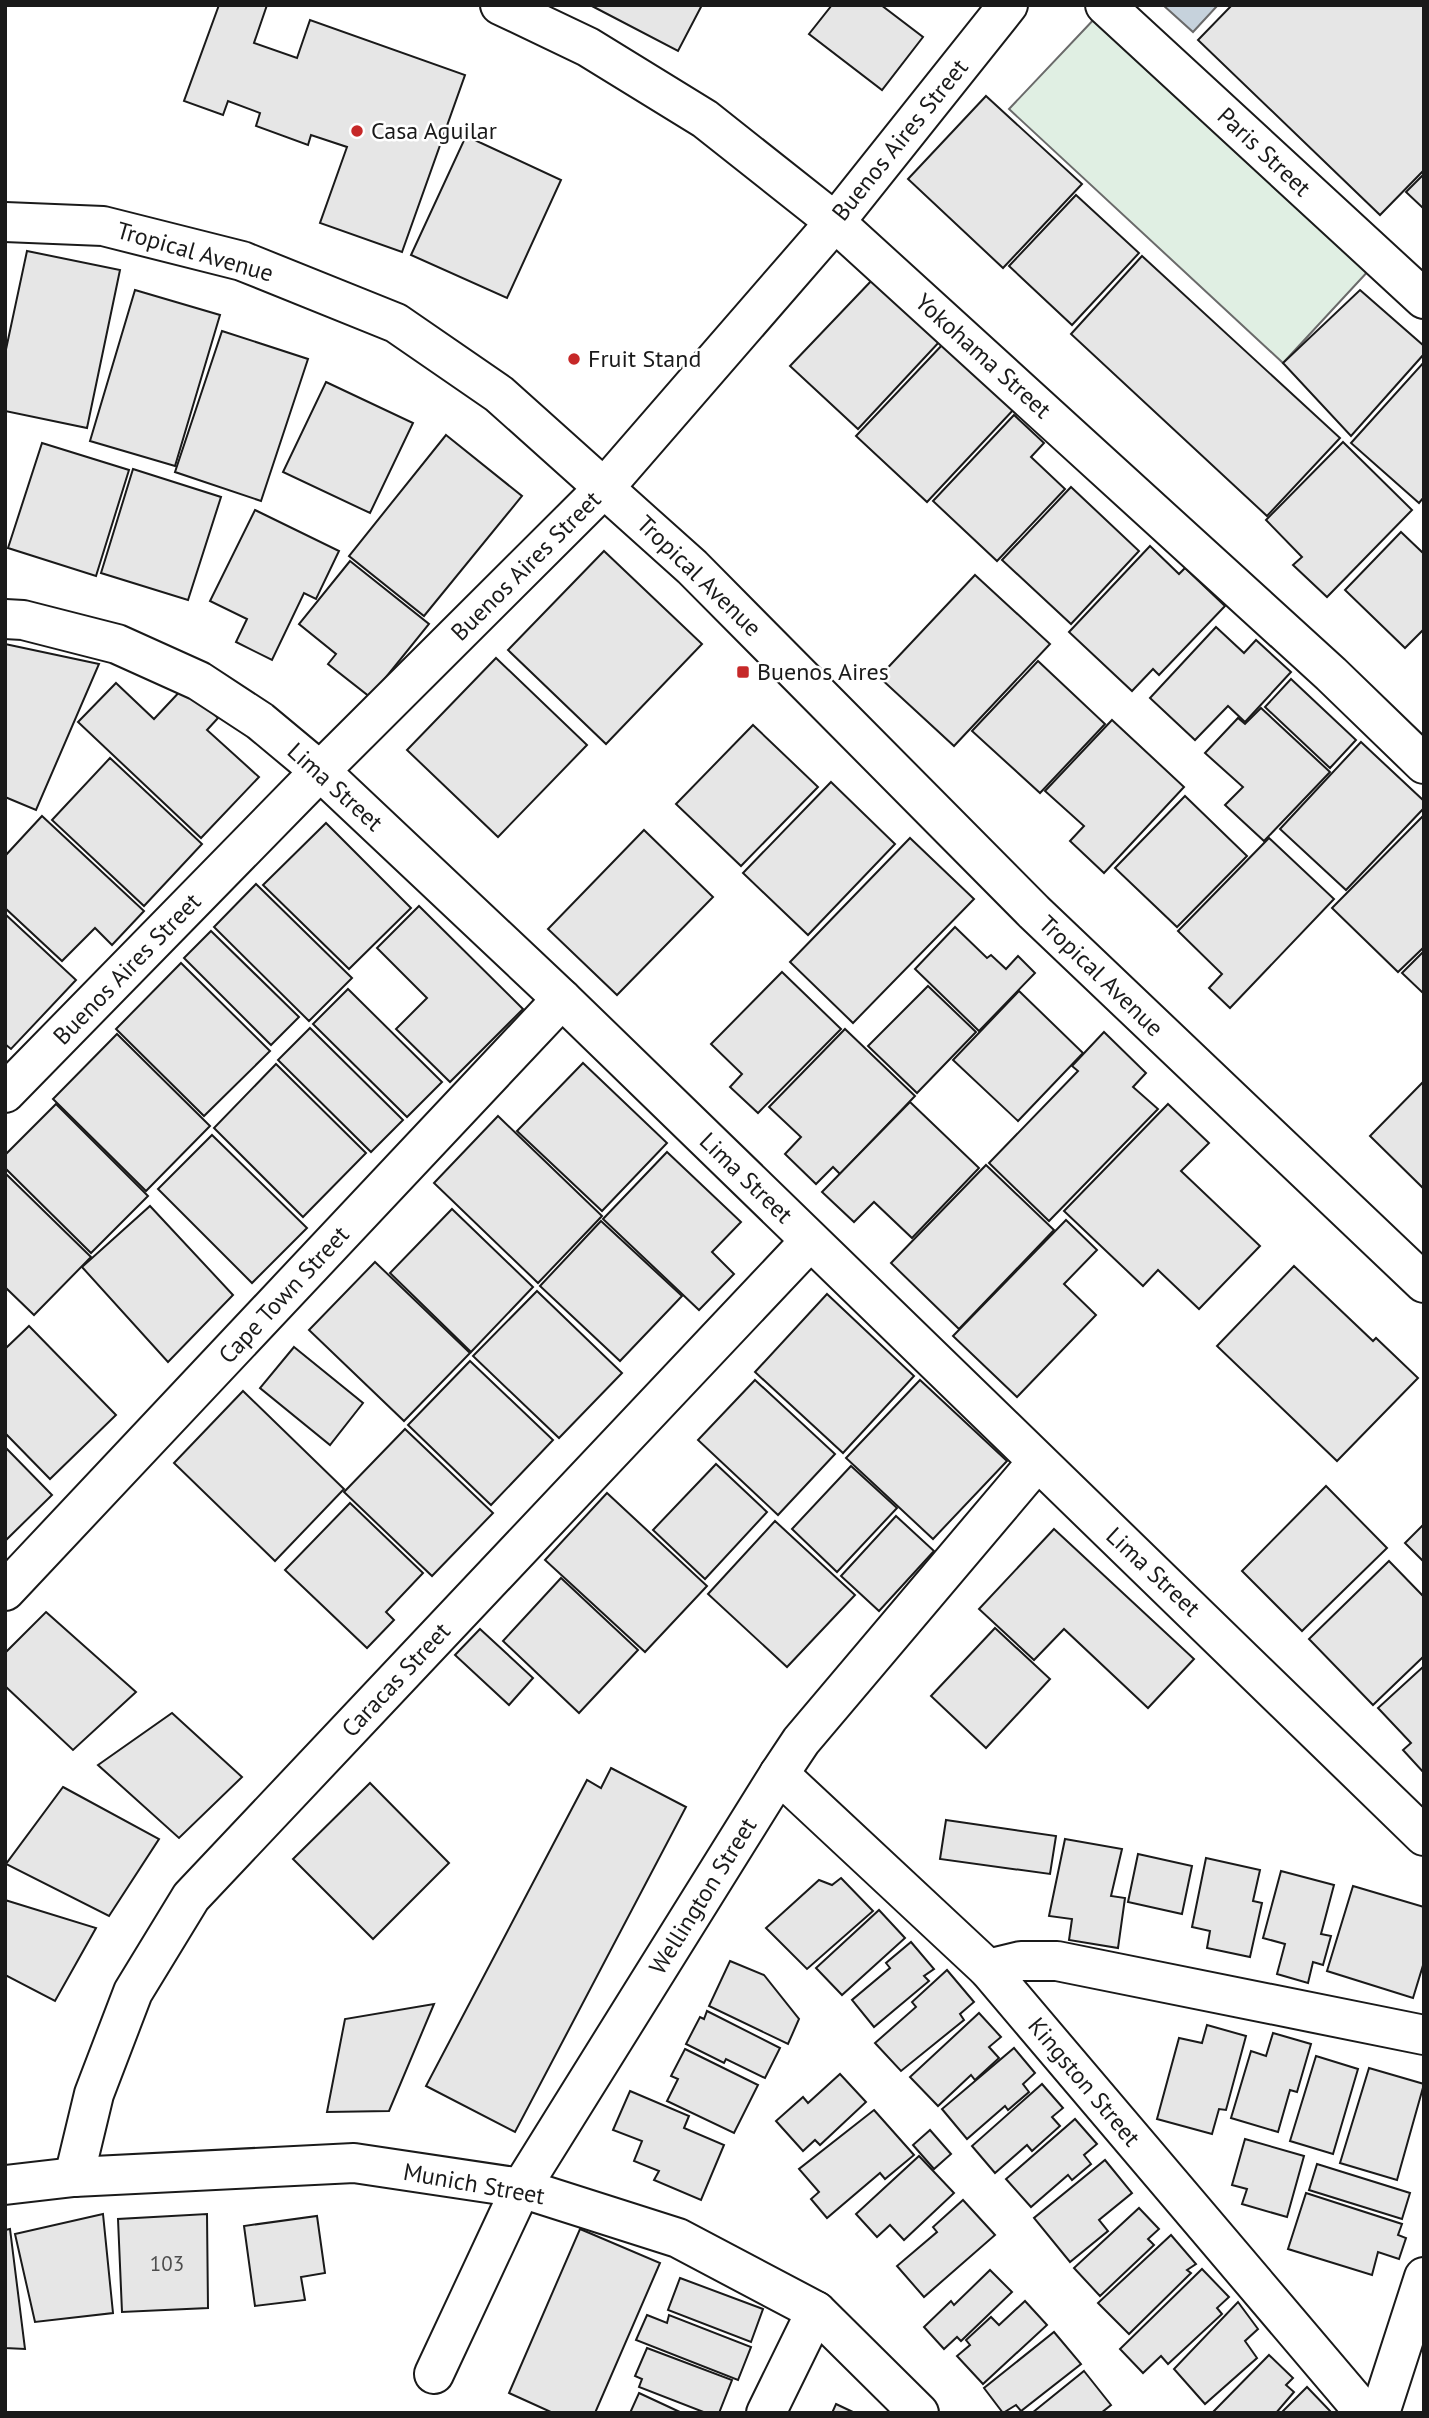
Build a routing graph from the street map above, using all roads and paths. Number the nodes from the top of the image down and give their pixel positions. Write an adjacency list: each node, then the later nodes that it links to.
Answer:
1 (500, 5): 5 (street, Yokohama Street)
2 (1009, 5): 5 (street, Buenos Aires Street)
3 (1105, 5): 6 (street, Paris Street)
4 (5, 222): 7 (street, Tropical Avenue)
5 (835, 222): 7 (street, Buenos Aires Street); 9 (street, Yokohama Street)
6 (1424, 299)
7 (605, 486): 10 (street, Buenos Aires Street); 14 (street, Tropical Avenue)
8 (5, 619): 10 (street, Lima Street)
9 (1424, 764)
10 (320, 771): 11 (street, Lima Street); 12 (street, Buenos Aires Street)
11 (562, 999): 13 (street, Lima Street); 16 (street, Cape Town Street)
12 (5, 1093)
13 (810, 1241): 15 (street, Lima Street); 21 (street, Caracas Street)
14 (1424, 1283)
15 (1037, 1462): 17 (street, Wellington Street); 18 (street, Lima Street)
16 (5, 1591)
17 (779, 1774): 19 (street, Kingston Street); 23 (street, Wellington Street)
18 (1424, 1836)
19 (988, 1969): 20 (street); 29 (street, Kingston Street)
20 (1424, 2035)
21 (74, 2177): 22 (street, Munich Street); 23 (street, Munich Street)
22 (5, 2185)
23 (521, 2188): 25 (street, Munich Street); 26 (street, Wellington Street)
24 (1424, 2277): 30 (street)
25 (816, 2311): 27 (street); 28 (street, Munich Street)
26 (434, 2374)
27 (766, 2413)
28 (919, 2413)
29 (1365, 2413)
30 (1380, 2413)

